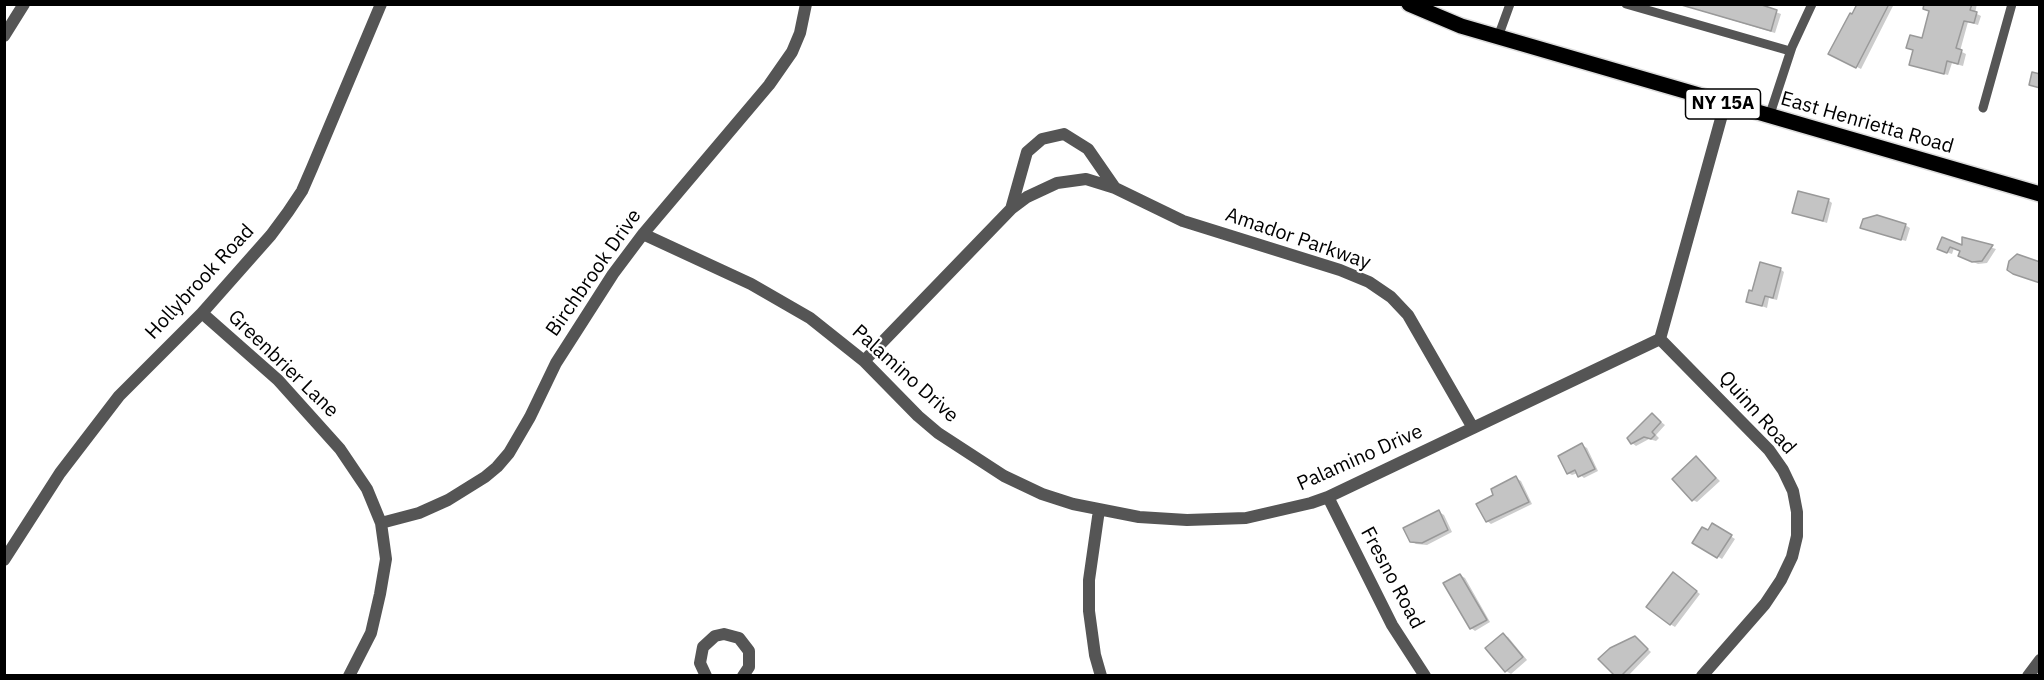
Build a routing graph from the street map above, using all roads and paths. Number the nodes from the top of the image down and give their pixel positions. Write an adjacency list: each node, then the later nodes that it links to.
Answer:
1 (24, 4): 9 (street)
2 (381, 4): 19 (street, Hollybrook Road)
3 (806, 4): 18 (street, Birchbrook Drive)
4 (1409, 4): 10 (main road, East Henrietta Road / NY 15A)
5 (1509, 4): 10 (lane)
6 (1626, 4): 11 (lane)
7 (1812, 4): 11 (lane)
8 (2012, 4): 13 (lane)
9 (4, 36)
10 (1498, 37): 12 (main road, East Henrietta Road / NY 15A)
11 (1790, 51): 14 (lane)
12 (1725, 104): 14 (main road, East Henrietta Road / NY 15A); 20 (street)
13 (1983, 108)
14 (1769, 117): 16 (main road, East Henrietta Road / NY 15A)
15 (1115, 188): 17 (street, Amador Parkway); 17 (street, Amador Parkway); 22 (street, Amador Parkway)
16 (2040, 194)
17 (1011, 209): 21 (street, Amador Parkway)
18 (643, 234): 21 (street, Palamino Drive); 25 (street, Birchbrook Drive)
19 (202, 313): 25 (street, Greenbrier Lane); 26 (street, Hollybrook Road)
20 (1660, 339): 22 (street, Palamino Drive); 33 (street, Quinn Road)
21 (864, 361): 24 (street, Palamino Drive)
22 (1473, 428): 23 (street, Palamino Drive)
23 (1328, 497): 24 (street, Palamino Drive); 32 (street, Fresno Road)
24 (1099, 510): 31 (street)
25 (381, 523): 28 (street, Greenbrier Lane)
26 (4, 560)
27 (2040, 660): 34 (street)
28 (349, 675)
29 (706, 675): 30 (street)
30 (743, 675)
31 (1101, 675)
32 (1425, 675)
33 (1702, 675)
34 (2028, 675)

